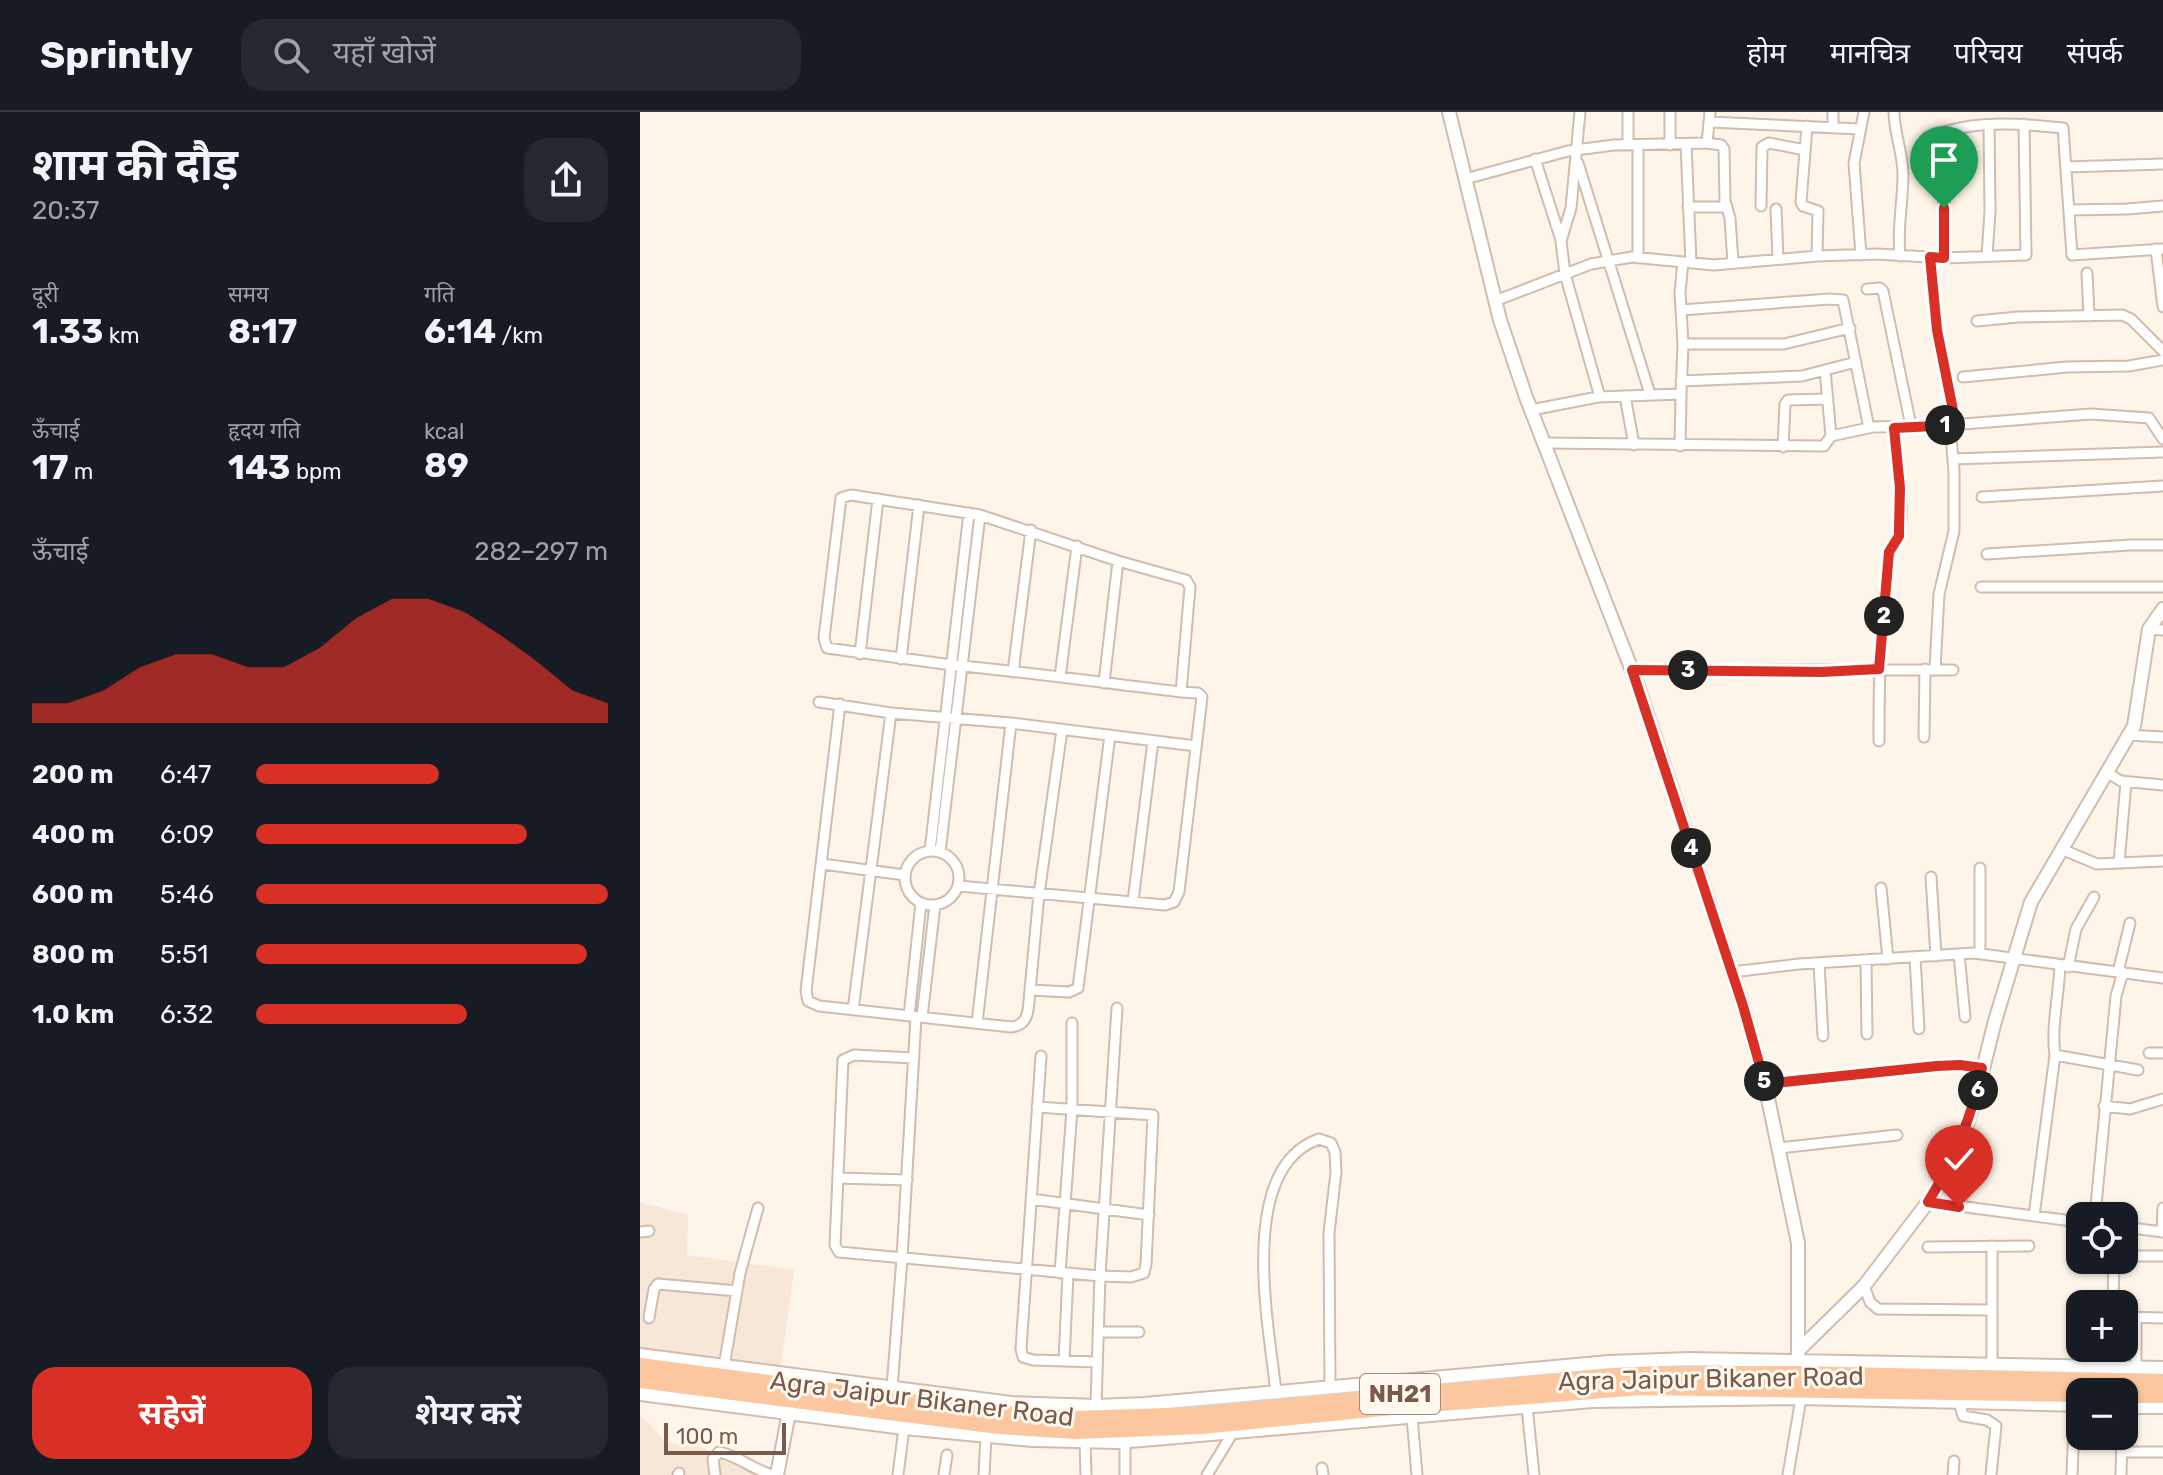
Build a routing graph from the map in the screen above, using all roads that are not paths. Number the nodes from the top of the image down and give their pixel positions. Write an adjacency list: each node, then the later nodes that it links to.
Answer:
1 (1449, 112): 26 (street)
2 (1580, 112): 22 (street)
3 (1628, 112): 19 (street)
4 (1670, 112): 20 (street)
5 (1754, 112): 11 (street)
6 (1796, 112): 14 (street)
7 (1833, 112): 15 (street)
8 (1864, 112): 16 (street)
9 (1894, 112): 37 (street)
10 (1710, 117): 11 (street); 17 (street)
11 (1755, 123): 14 (street)
12 (2024, 124): 13 (street); 25 (street); 38 (street)
13 (1989, 125): 38 (street); 41 (street)
14 (1802, 126): 15 (street); 21 (street)
15 (1833, 127): 16 (street)
16 (1859, 129): 35 (street)
17 (1707, 143): 18 (street); 30 (street)
18 (1686, 144): 20 (street); 29 (street)
19 (1633, 145): 20 (street); 22 (street); 40 (street)
20 (1670, 145)
21 (1805, 150): 27 (street); 36 (street)
22 (1577, 154): 23 (street); 33 (street); 43 (street)
23 (1535, 159): 26 (street); 33 (street)
24 (2163, 164): 25 (street)
25 (2066, 167): 32 (street)
26 (1465, 179): 49 (street)
27 (1761, 206)
28 (2163, 206): 32 (street)
29 (1688, 207): 30 (street); 44 (street)
30 (1726, 207): 45 (street)
31 (1776, 209): 42 (street)
32 (2069, 210): 34 (street)
33 (1561, 241): 47 (street)
34 (2160, 249): 50 (street)
35 (1861, 255): 36 (street); 37 (street)
36 (1817, 256): 42 (street)
37 (1900, 256): 39 (street)
38 (1987, 256): 41 (street)
39 (1930, 257): 41 (street); 68 (street)
40 (1638, 258): 43 (street); 44 (street)
41 (1944, 258)
42 (1778, 259): 45 (street)
43 (1608, 261): 47 (street); 62 (street)
44 (1687, 262): 45 (street); 51 (street)
45 (1733, 263)
46 (2087, 273): 52 (street)
47 (1565, 274): 49 (street); 65 (street)
48 (1867, 289): 69 (street)
49 (1495, 301): 67 (street)
50 (2163, 307)
51 (1681, 310): 54 (street); 55 (street)
52 (2089, 316): 53 (street); 56 (street)
53 (1977, 321)
54 (1850, 328): 55 (street); 58 (street)
55 (1683, 344): 61 (street)
56 (2163, 351)
57 (2163, 360): 60 (street)
58 (1856, 362): 59 (street); 70 (street)
59 (1825, 370): 61 (street); 66 (street)
60 (1963, 377)
61 (1681, 381): 63 (street)
62 (1650, 394): 63 (street); 64 (street)
63 (1681, 394): 76 (street)
64 (1625, 396): 65 (street); 75 (street)
65 (1600, 397): 67 (street)
66 (1828, 399): 72 (street); 77 (street)
67 (1531, 410): 74 (street)
68 (1953, 425): 69 (street); 73 (street); 79 (street)
69 (1911, 426): 71 (street)
70 (1869, 428): 71 (street); 72 (street)
71 (1894, 428): 97 (street)
72 (1831, 436): 77 (street)
73 (2163, 439)
74 (1544, 443): 75 (street); 99 (street)
75 (1634, 445): 76 (street)
76 (1680, 446): 77 (street)
77 (1783, 447)
78 (2163, 452): 79 (street)
79 (1953, 459): 98 (street)
80 (2163, 486): 81 (street)
81 (1982, 497)
82 (878, 499): 83 (street); 94 (street); 94 (street)
83 (919, 505): 84 (street); 95 (street)
84 (974, 514): 85 (street); 96 (street)
85 (1031, 530): 87 (street); 101 (street)
86 (2163, 545): 88 (street)
87 (1077, 546): 89 (street); 102 (street)
88 (1987, 554)
89 (1118, 561): 103 (street); 104 (street)
90 (1981, 587): 91 (street)
91 (2163, 587)
92 (2163, 609): 93 (street)
93 (2156, 629): 112 (street)
94 (860, 654): 95 (street)
95 (901, 659): 96 (street)
96 (957, 666): 101 (street); 108 (street)
97 (1879, 669): 98 (street); 99 (street); 116 (street)
98 (1930, 669): 100 (street); 113 (street)
99 (1632, 670): 149 (street)
100 (1953, 670)
101 (1013, 672): 102 (street)
102 (1060, 677): 103 (street)
103 (1104, 683): 104 (street)
104 (1181, 692): 117 (street)
105 (819, 702): 106 (street)
106 (840, 704): 107 (street); 125 (street)
107 (891, 713): 108 (street); 127 (street)
108 (951, 718): 109 (street); 122 (street)
109 (1011, 723): 110 (street); 132 (street)
110 (1062, 730): 111 (street); 133 (street)
111 (1110, 735): 115 (street); 135 (street)
112 (2128, 735): 114 (street); 118 (street)
113 (1924, 737)
114 (2163, 737)
115 (1153, 741): 117 (street); 136 (street)
116 (1879, 741)
117 (1196, 746): 136 (street)
118 (2106, 772): 119 (street); 121 (street)
119 (2126, 782): 120 (street); 124 (street)
120 (2163, 785)
121 (2061, 849): 124 (street); 144 (street)
122 (935, 851): 128 (street); 130 (street)
123 (2163, 861): 124 (street)
124 (2119, 863)
125 (822, 864): 127 (street); 154 (street)
126 (1980, 868): 141 (street)
127 (870, 871): 128 (street); 154 (street)
128 (905, 875): 137 (street)
129 (1931, 877): 142 (street)
130 (959, 886): 132 (street); 138 (street)
131 (1881, 888): 145 (street)
132 (991, 889): 133 (street); 157 (street)
133 (1039, 894): 135 (street); 152 (street)
134 (2094, 897): 148 (street)
135 (1090, 899): 136 (street); 152 (street)
136 (1133, 901)
137 (921, 903): 138 (street); 155 (street)
138 (935, 905): 155 (street)
139 (2130, 923): 150 (street)
140 (1959, 954): 141 (street); 142 (street); 156 (street)
141 (1980, 954): 144 (street)
142 (1936, 956): 143 (street)
143 (1915, 957): 145 (street); 159 (street)
144 (2013, 958): 148 (street); 168 (street)
145 (1888, 959): 146 (street)
146 (1866, 960): 147 (street); 160 (street)
147 (1819, 963): 149 (street); 161 (street)
148 (2064, 966): 150 (street); 164 (street)
149 (1732, 972): 170 (street)
150 (2121, 972): 151 (street); 167 (street)
151 (2163, 978)
152 (1030, 990): 157 (street)
153 (1117, 1008): 175 (street)
154 (853, 1010): 155 (street)
155 (915, 1017): 157 (street); 166 (street)
156 (1965, 1017)
157 (977, 1023)
158 (1072, 1023): 174 (street)
159 (1919, 1029)
160 (1867, 1034)
161 (1823, 1036)
162 (2149, 1053): 163 (street)
163 (2163, 1053)
164 (2055, 1055): 167 (street); 188 (street)
165 (1041, 1056): 173 (street)
166 (914, 1058): 178 (street); 179 (street)
167 (2109, 1064): 169 (street); 172 (street)
168 (1982, 1068): 170 (street); 182 (street)
169 (2138, 1070)
170 (1765, 1084): 177 (street)
171 (2163, 1099): 172 (street)
172 (2104, 1106): 183 (street)
173 (1037, 1107): 174 (street); 180 (street)
174 (1072, 1109): 175 (street); 181 (street)
175 (1112, 1112): 185 (street); 187 (street)
176 (1897, 1135): 177 (street)
177 (1779, 1148): 218 (street)
178 (838, 1178): 179 (street); 197 (street)
179 (907, 1180): 197 (street)
180 (1031, 1199): 181 (street); 198 (street)
181 (1066, 1202): 185 (street); 199 (street)
182 (1928, 1202): 188 (street); 201 (street)
183 (2096, 1202)
184 (758, 1208): 202 (street)
185 (1105, 1208): 187 (street); 200 (street)
186 (2163, 1208): 191 (street)
187 (1149, 1215): 200 (street)
188 (2034, 1216): 189 (street)
189 (2066, 1220)
190 (2138, 1229): 191 (street)
191 (2163, 1232)
192 (1992, 1246): 193 (street); 194 (street); 203 (street)
193 (2029, 1246)
194 (1928, 1247)
195 (2138, 1256): 196 (street)
196 (2163, 1256)
197 (902, 1258): 198 (street); 222 (street)
198 (1026, 1270): 199 (street); 210 (street)
199 (1064, 1273): 200 (street); 210 (street)
200 (1100, 1276): 207 (street)
201 (1864, 1286): 203 (street); 218 (street)
202 (737, 1291): 204 (street); 215 (street)
203 (1992, 1310): 213 (street)
204 (649, 1318)
205 (2163, 1318): 206 (street)
206 (2138, 1319)
207 (1098, 1332): 208 (street); 211 (street)
208 (1139, 1332)
209 (640, 1355): 215 (street)
210 (1064, 1361): 211 (street)
211 (1097, 1362): 233 (street)
212 (2136, 1362): 216 (street)
213 (1992, 1364): 216 (street); 218 (street)
214 (640, 1366): 229 (highway, Agra Jaipur Bikaner Road / NH21)
215 (724, 1366): 223 (street)
216 (2136, 1367): 217 (street)
217 (2163, 1368)
218 (1799, 1374): 220 (highway, Agra Jaipur Bikaner Road / NH21); 221 (street); 223 (highway, Agra Jaipur Bikaner Road / NH21); 226 (highway, Agra Jaipur Bikaner Road / NH21); 230 (highway, Agra Jaipur Bikaner Road / NH21); 232 (street); 258 (street)
219 (640, 1380): 229 (highway, Agra Jaipur Bikaner Road / NH21)
220 (2163, 1382)
221 (1330, 1387): 224 (street); 224 (street)
222 (892, 1388): 223 (street); 233 (street)
223 (862, 1389): 229 (highway, Agra Jaipur Bikaner Road / NH21)
224 (1276, 1392): 233 (street)
225 (640, 1394): 229 (street)
226 (1596, 1395): 229 (highway, Agra Jaipur Bikaner Road / NH21); 234 (street)
227 (2138, 1395): 228 (highway)
228 (2163, 1395)
229 (792, 1398): 238 (street); 249 (street)
230 (2066, 1398)
231 (2066, 1399): 232 (street)
232 (1959, 1402): 260 (street)
233 (1096, 1406)
234 (1527, 1407): 237 (street); 257 (street)
235 (2138, 1407): 236 (street)
236 (2163, 1407)
237 (1412, 1417): 239 (street); 256 (street)
238 (904, 1428): 240 (street); 250 (street)
239 (1232, 1434): 242 (street); 255 (street)
240 (986, 1436): 241 (street); 252 (street)
241 (1085, 1442): 242 (street); 253 (street)
242 (1125, 1442): 254 (street)
243 (2074, 1450): 261 (street)
244 (2122, 1452): 245 (street); 262 (street)
245 (2163, 1452)
246 (947, 1455): 251 (street)
247 (1954, 1461): 259 (street)
248 (715, 1475): 249 (street)
249 (775, 1475)
250 (898, 1475)
251 (944, 1475)
252 (984, 1475)
253 (1086, 1475)
254 (1125, 1475)
255 (1207, 1475)
256 (1417, 1475)
257 (1534, 1475)
258 (1788, 1475)
259 (1953, 1475)
260 (1991, 1475)
261 (2072, 1475)
262 (2121, 1475)

